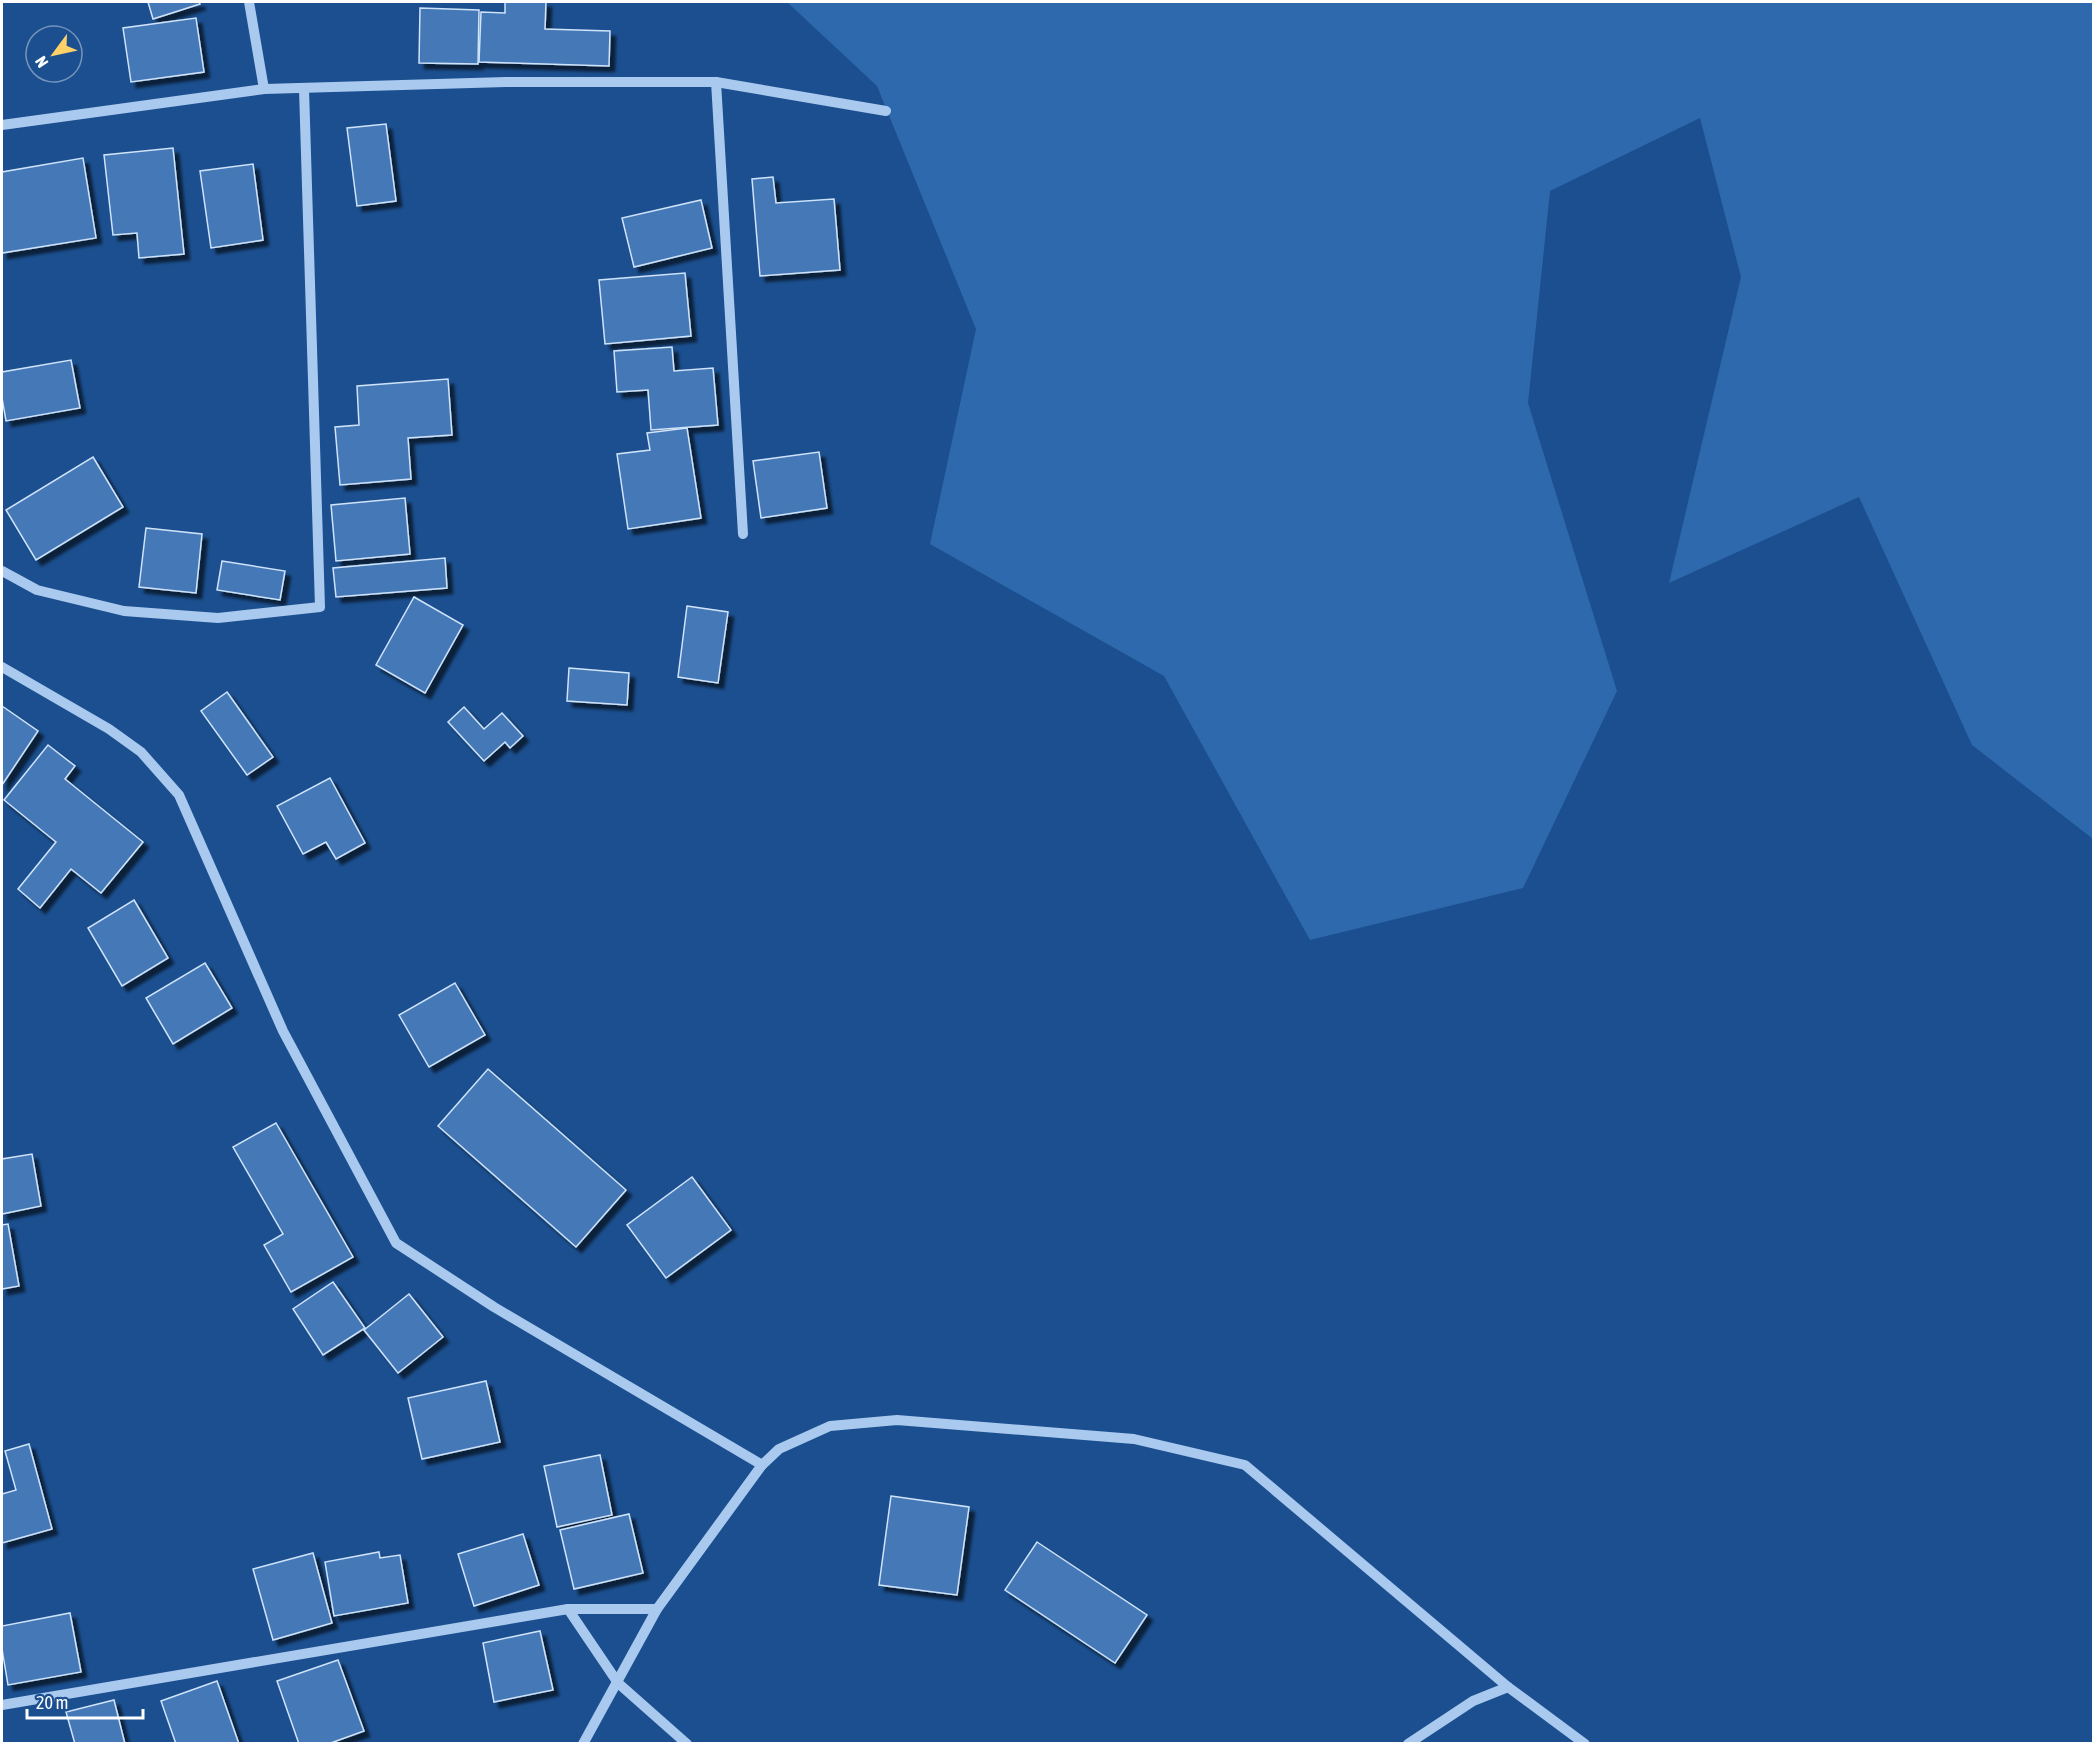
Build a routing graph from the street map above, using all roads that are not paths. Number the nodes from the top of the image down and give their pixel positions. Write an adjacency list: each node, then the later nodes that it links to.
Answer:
1 (249, 2): 3 (street)
2 (716, 82): 4 (street); 5 (street); 7 (street)
3 (264, 89): 4 (street); 6 (street)
4 (304, 89): 8 (street)
5 (886, 111)
6 (2, 125)
7 (743, 534)
8 (2, 570)
9 (2, 666): 10 (street)
10 (762, 1465): 12 (street); 14 (street)
11 (568, 1609): 12 (street); 13 (street); 15 (street)
12 (657, 1609): 13 (street)
13 (618, 1683): 16 (street); 17 (street)
14 (1508, 1687): 18 (street); 19 (street)
15 (2, 1705)
16 (583, 1743)
17 (687, 1743)
18 (1408, 1743)
19 (1585, 1743)

